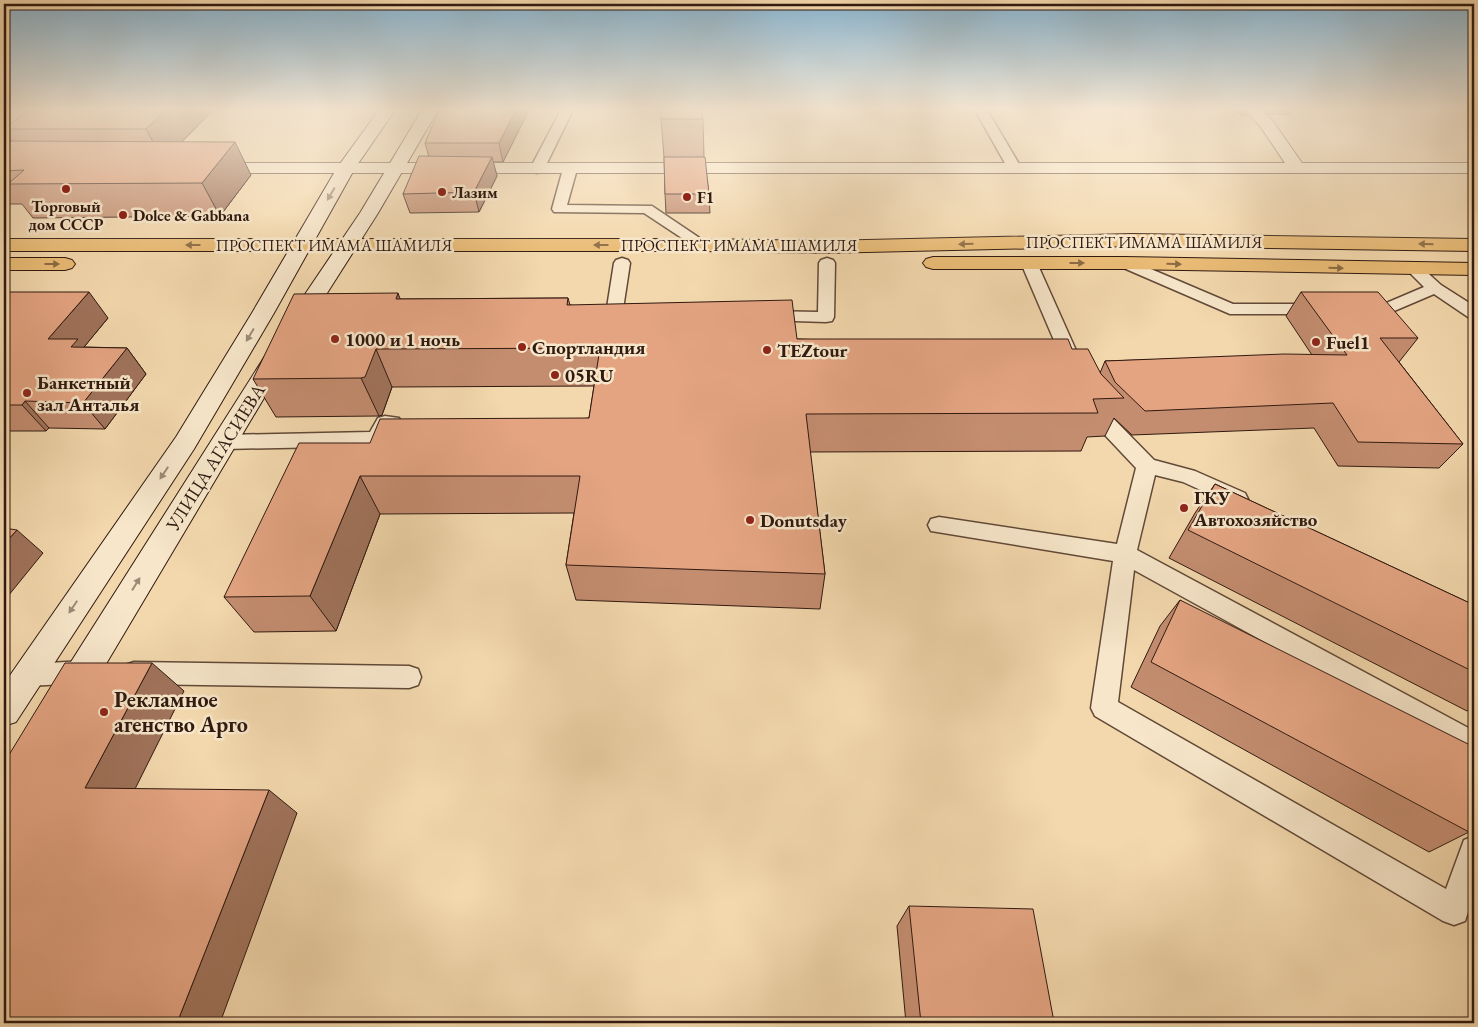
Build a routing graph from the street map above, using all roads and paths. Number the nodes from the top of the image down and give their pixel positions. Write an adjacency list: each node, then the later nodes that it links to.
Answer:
1 (353, 158): 7 (street, УЛИЦА АГАСИЕВА)
2 (402, 158): 8 (street, УЛИЦА АГАСИЕВА)
3 (543, 158): 12 (lane)
4 (1009, 158): 13 (lane)
5 (1290, 158): 10 (street)
6 (190, 168): 7 (street)
7 (346, 168): 8 (street); 17 (street, УЛИЦА АГАСИЕВА, one-way to 17)
8 (396, 168): 12 (street); 18 (street, УЛИЦА АГАСИЕВА)
9 (570, 168): 12 (street); 13 (street); 15 (lane)
10 (1297, 168): 11 (street); 13 (street)
11 (1474, 168)
12 (537, 169)
13 (1015, 169)
14 (4, 245): 17 (main road, ПРОСПЕКТ ИМАМА ШАМИЛЯ, one-way to 14)
15 (702, 245): 16 (main road, ПРОСПЕКТ ИМАМА ШАМИЛЯ, one-way to 15); 18 (main road, ПРОСПЕКТ ИМАМА ШАМИЛЯ, one-way to 18)
16 (1474, 245)
17 (297, 253): 18 (main road, ПРОСПЕКТ ИМАМА ШАМИЛЯ); 23 (main road, ПРОСПЕКТ ИМАМА ШАМИЛЯ, one-way to 17); 37 (street, УЛИЦА АГАСИЕВА, one-way to 37)
18 (341, 253): 19 (main road, ПРОСПЕКТ ИМАМА ШАМИЛЯ); 31 (street, УЛИЦА АГАСИЕВА)
19 (622, 263): 20 (main road, ПРОСПЕКТ ИМАМА ШАМИЛЯ); 28 (lane)
20 (827, 263): 21 (main road, ПРОСПЕКТ ИМАМА ШАМИЛЯ); 29 (lane)
21 (1029, 263): 22 (main road, ПРОСПЕКТ ИМАМА ШАМИЛЯ, one-way to 22); 32 (lane)
22 (1125, 263): 24 (main road, ПРОСПЕКТ ИМАМА ШАМИЛЯ, one-way to 24); 26 (lane)
23 (4, 264)
24 (1414, 269): 25 (main road, ПРОСПЕКТ ИМАМА ШАМИЛЯ); 26 (lane)
25 (1474, 269)
26 (1435, 288): 27 (lane)
27 (1474, 313)
28 (653, 314)
29 (749, 316)
30 (414, 423): 31 (lane)
31 (224, 442): 36 (street, УЛИЦА АГАСИЕВА, one-way to 31)
32 (1147, 466): 33 (lane); 35 (lane)
33 (1251, 505)
34 (939, 525): 35 (lane)
35 (1125, 554): 41 (lane); 42 (lane)
36 (82, 672): 37 (lane); 38 (lane); 40 (street, УЛИЦА АГАСИЕВА)
37 (27, 675): 39 (street, УЛИЦА АГАСИЕВА)
38 (409, 677)
39 (4, 711)
40 (58, 714)
41 (1474, 745)
42 (1474, 850)

